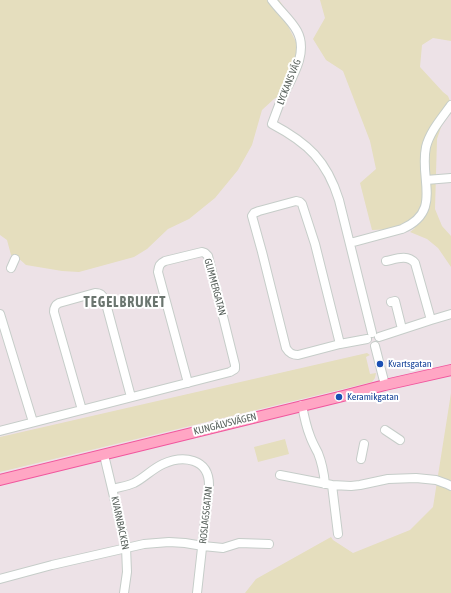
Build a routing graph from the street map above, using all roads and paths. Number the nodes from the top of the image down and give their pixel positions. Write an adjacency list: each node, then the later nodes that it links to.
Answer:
1 (272, 0): 5 (street, LYCKANS VÄG)
2 (451, 105): 4 (street)
3 (451, 178): 4 (street)
4 (426, 180): 5 (street)
5 (350, 243): 14 (street)
6 (15, 259): 8 (street)
7 (386, 261): 12 (street)
8 (11, 268)
9 (391, 302): 13 (street)
10 (0, 314): 22 (street)
11 (451, 314): 12 (street)
12 (431, 320): 13 (street)
13 (402, 329): 14 (street)
14 (373, 336): 15 (street); 18 (street)
15 (340, 344): 15 (street)
16 (451, 370): 18 (main road, KUNGÄLVSVÄGEN)
17 (188, 383): 17 (street, GLIMMERGATAN); 19 (street, GLIMMERGATAN)
18 (385, 385): 20 (main road, KUNGÄLVSVÄGEN)
19 (131, 397): 21 (street, GLIMMERGATAN); 21 (street)
20 (302, 405): 27 (main road, KUNGÄLVSVÄGEN); 31 (street)
21 (82, 410): 22 (street, GLIMMERGATAN)
22 (33, 422): 24 (street, GLIMMERGATAN)
23 (385, 430): 25 (street)
24 (0, 431)
25 (400, 440)
26 (364, 444): 28 (street)
27 (104, 455): 30 (main road, KUNGÄLVSVÄGEN); 33 (street, KVARNBACKEN)
28 (361, 459)
29 (280, 475): 31 (street)
30 (0, 480)
31 (328, 485): 32 (street); 34 (street)
32 (451, 486)
33 (113, 489): 36 (street, ROSLAGSGATAN); 37 (street, KVARNBACKEN)
34 (338, 534)
35 (269, 544): 36 (street)
36 (203, 546): 37 (street); 40 (street, ROSLAGSGATAN)
37 (126, 547): 38 (street); 39 (street, KVARNBACKEN)
38 (0, 579)
39 (124, 593)
40 (197, 593)

